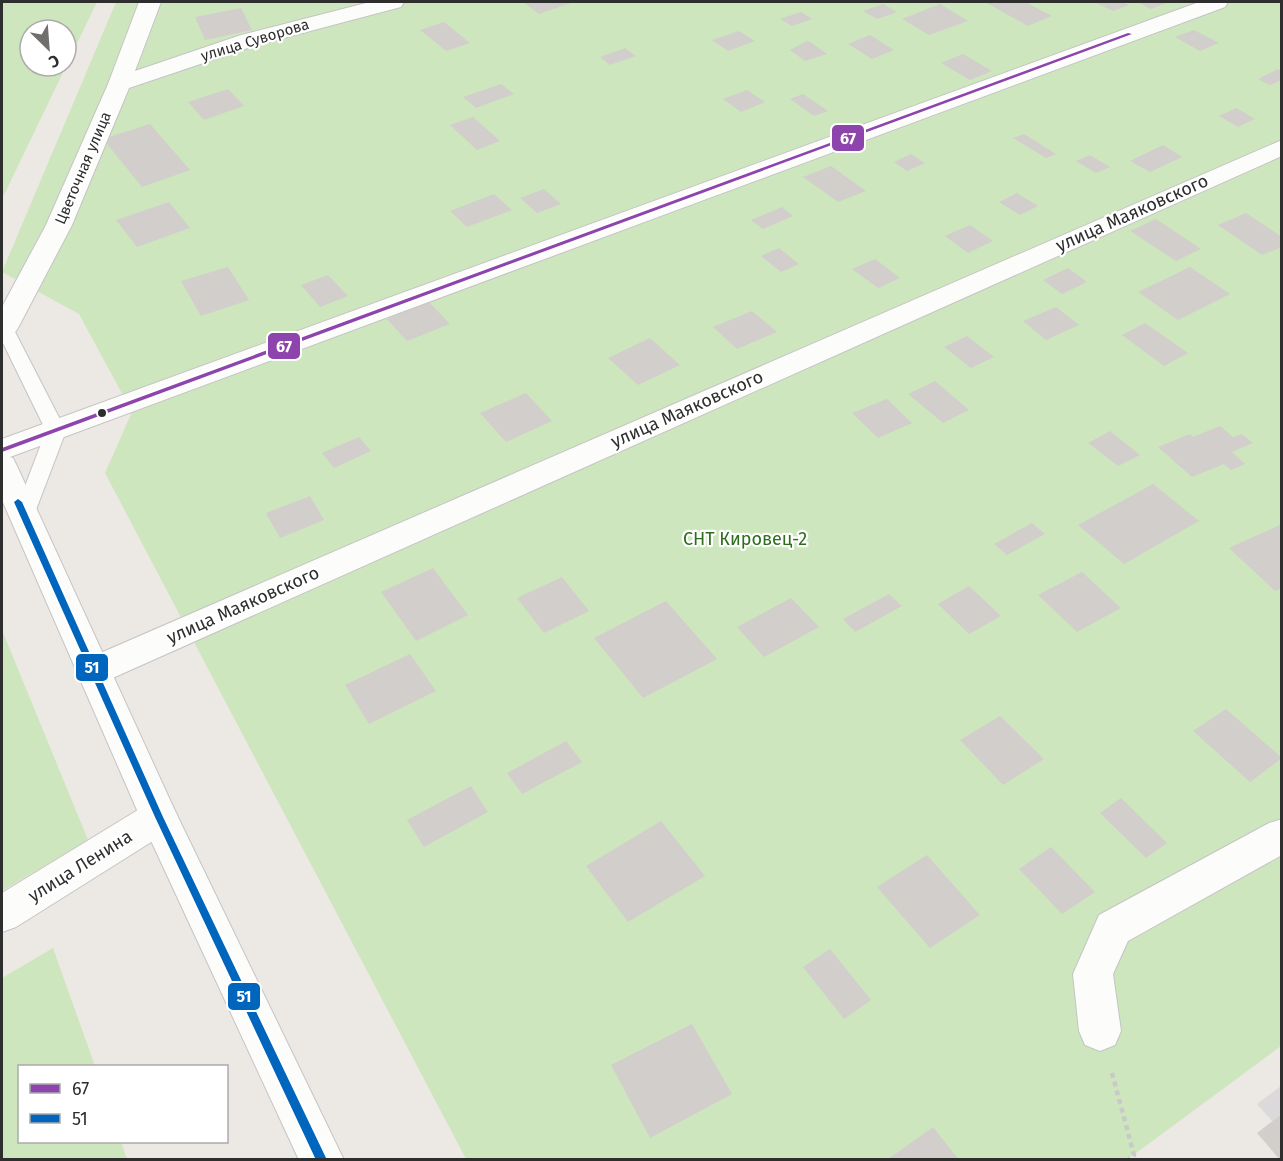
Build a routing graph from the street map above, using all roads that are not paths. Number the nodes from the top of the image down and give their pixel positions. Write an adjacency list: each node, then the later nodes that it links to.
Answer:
1 (150, 2): 4 (street, Цветочная улица)
2 (393, 2): 4 (street, улица Суворова)
3 (1217, 2): 7 (street)
4 (119, 84): 6 (street, Цветочная улица)
5 (1281, 147): 11 (street, улица Маяковского)
6 (3, 329): 7 (lane)
7 (56, 431): 8 (street); 10 (lane)
8 (2, 450)
9 (2, 466): 10 (street)
10 (24, 515): 11 (street)
11 (94, 671): 12 (street)
12 (159, 817): 14 (street, улица Ленина); 16 (street)
13 (1281, 835): 15 (street)
14 (2, 914)
15 (1100, 1031)
16 (322, 1160)

